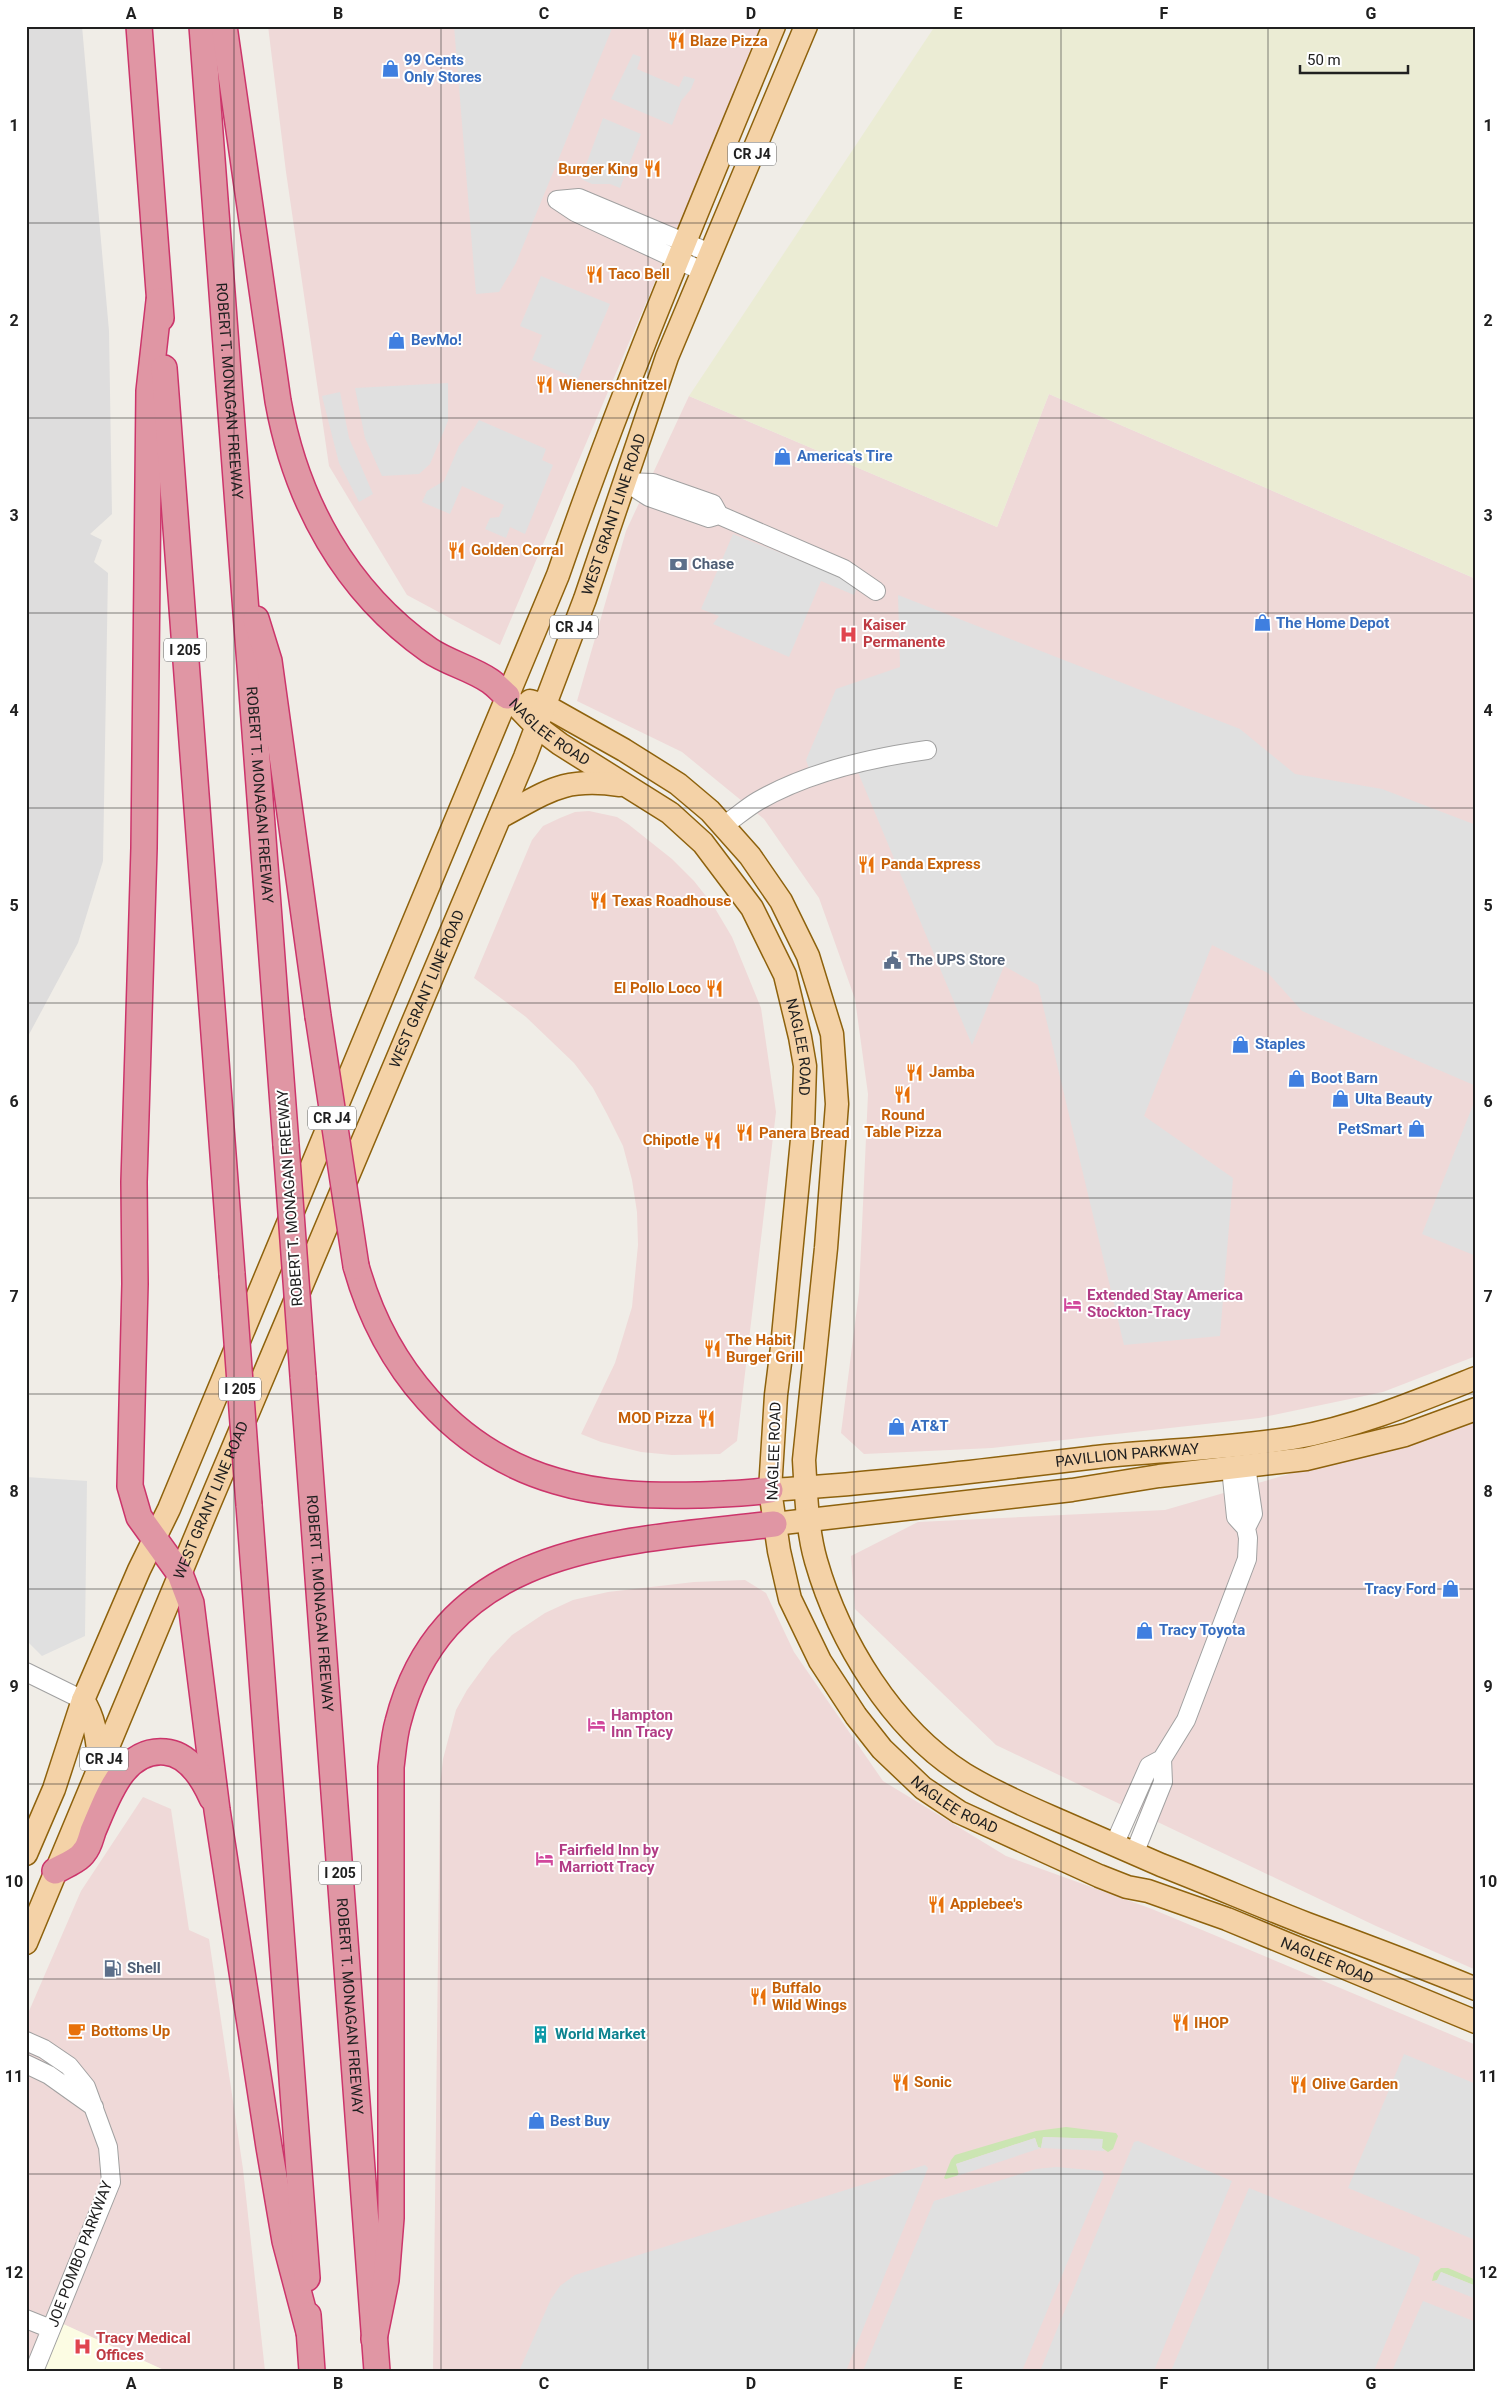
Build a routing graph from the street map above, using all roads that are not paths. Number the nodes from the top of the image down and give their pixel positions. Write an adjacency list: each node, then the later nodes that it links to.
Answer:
1 (139, 26): 8 (highway, I 205)
2 (202, 26): 10 (highway, ROBERT T. MONAGAN FREEWAY / I 205)
3 (224, 26): 12 (highway)
4 (774, 26): 6 (main road, WEST GRANT LINE ROAD / CR J4)
5 (806, 26): 7 (main road, WEST GRANT LINE ROAD / CR J4)
6 (681, 252): 6 (street); 7 (street); 12 (main road, WEST GRANT LINE ROAD / CR J4)
7 (706, 262): 9 (main road, WEST GRANT LINE ROAD / CR J4)
8 (159, 301): 26 (highway); 43 (highway, I 205, bridge)
9 (624, 482): 11 (street); 13 (main road, WEST GRANT LINE ROAD / CR J4)
10 (242, 573): 23 (highway, bridge); 44 (highway, ROBERT T. MONAGAN FREEWAY / I 205, bridge)
11 (876, 591)
12 (507, 696): 13 (main road, NAGLEE ROAD); 14 (main road, NAGLEE ROAD); 26 (main road, WEST GRANT LINE ROAD / CR J4)
13 (544, 705): 14 (main road, WEST GRANT LINE ROAD / CR J4); 18 (main road, NAGLEE ROAD)
14 (536, 726): 16 (main road, NAGLEE ROAD); 17 (main road, WEST GRANT LINE ROAD / CR J4)
15 (927, 750): 18 (street)
16 (629, 786): 17 (main road); 23 (main road, NAGLEE ROAD)
17 (500, 817): 27 (main road, WEST GRANT LINE ROAD / CR J4)
18 (724, 826): 22 (main road, NAGLEE ROAD)
19 (1476, 1378): 22 (main road, PAVILLION PARKWAY)
20 (1476, 1408): 21 (main road, PAVILLION PARKWAY)
21 (1238, 1467): 24 (main road, PAVILLION PARKWAY); 32 (street)
22 (805, 1488): 23 (main road, PAVILLION PARKWAY); 24 (main road, NAGLEE ROAD)
23 (770, 1490): 25 (main road, NAGLEE ROAD)
24 (810, 1519): 25 (main road, PAVILLION PARKWAY); 32 (main road, NAGLEE ROAD)
25 (774, 1524): 37 (main road, NAGLEE ROAD); 44 (highway)
26 (154, 1538): 27 (highway); 29 (main road, WEST GRANT LINE ROAD / CR J4)
27 (180, 1574): 30 (main road, WEST GRANT LINE ROAD / CR J4); 31 (highway)
28 (26, 1672): 29 (street)
29 (83, 1700): 30 (main road); 33 (main road, WEST GRANT LINE ROAD / CR J4)
30 (101, 1766): 34 (main road, WEST GRANT LINE ROAD / CR J4)
31 (218, 1810): 34 (highway); 43 (highway)
32 (1124, 1849): 36 (main road, NAGLEE ROAD)
33 (26, 1854)
34 (56, 1871): 35 (main road, WEST GRANT LINE ROAD / CR J4)
35 (26, 1943)
36 (1476, 1989)
37 (1476, 2022)
38 (26, 2041): 40 (street, JOE POMBO PARKWAY)
39 (26, 2064): 40 (street)
40 (94, 2107): 42 (street, JOE POMBO PARKWAY)
41 (26, 2319): 42 (street)
42 (51, 2329): 45 (street, JOE POMBO PARKWAY)
43 (309, 2332): 46 (highway, I 205)
44 (374, 2339): 47 (highway, ROBERT T. MONAGAN FREEWAY / I 205)
45 (34, 2371)
46 (312, 2371)
47 (377, 2371)

